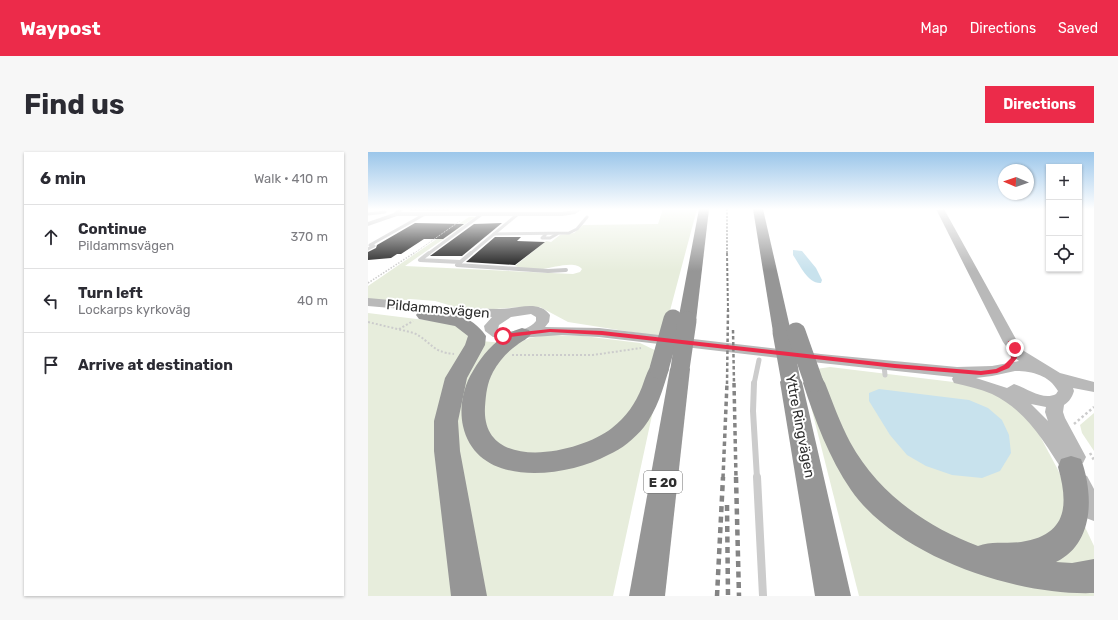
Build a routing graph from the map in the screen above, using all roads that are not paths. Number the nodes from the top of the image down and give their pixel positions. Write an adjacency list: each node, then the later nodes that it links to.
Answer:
1 (397, 230): 9 (lane)
2 (461, 230): 10 (lane)
3 (498, 230): 8 (lane)
4 (576, 230): 8 (lane)
5 (700, 230): 23 (highway, E 20, bridge)
6 (761, 230): 26 (highway, bridge)
7 (951, 230): 20 (main road)
8 (493, 234): 10 (lane)
9 (368, 249)
10 (460, 262): 11 (lane)
11 (566, 270)
12 (368, 302): 14 (main road, Pildammsvägen)
13 (368, 309): 16 (main road, Pildammsvägen)
14 (509, 313): 15 (main road, Pildammsvägen); 17 (main road, Pildammsvägen)
15 (543, 315): 18 (main road, Pildammsvägen); 19 (main road, Pildammsvägen)
16 (419, 318): 17 (main road, Pildammsvägen); 31 (highway)
17 (491, 328): 19 (main road, Pildammsvägen); 31 (highway)
18 (602, 333): 19 (main road, Pildammsvägen); 24 (main road, Pildammsvägen)
19 (523, 334): 23 (highway)
20 (1010, 342): 22 (main road); 25 (main road)
21 (759, 360): 39 (lane)
22 (1005, 368): 24 (main road, Pildammsvägen); 25 (main road, Pildammsvägen); 28 (main road)
23 (670, 369): 38 (highway, E 20)
24 (893, 369): 28 (main road, Pildammsvägen); 32 (main road)
25 (1048, 374): 27 (main road, Pildammsvägen); 30 (main road)
26 (802, 382): 35 (highway); 40 (highway, Yttre Ringvägen)
27 (1094, 387)
28 (1017, 392): 30 (main road, Pildammsvägen); 32 (main road)
29 (1094, 392): 30 (main road, Pildammsvägen)
30 (1061, 398): 33 (main road)
31 (450, 400): 37 (highway)
32 (1071, 467): 34 (main road); 35 (highway)
33 (1094, 490)
34 (1094, 512)
35 (959, 555): 36 (highway)
36 (1094, 576)
37 (469, 596)
38 (647, 596)
39 (762, 596)
40 (833, 596)

